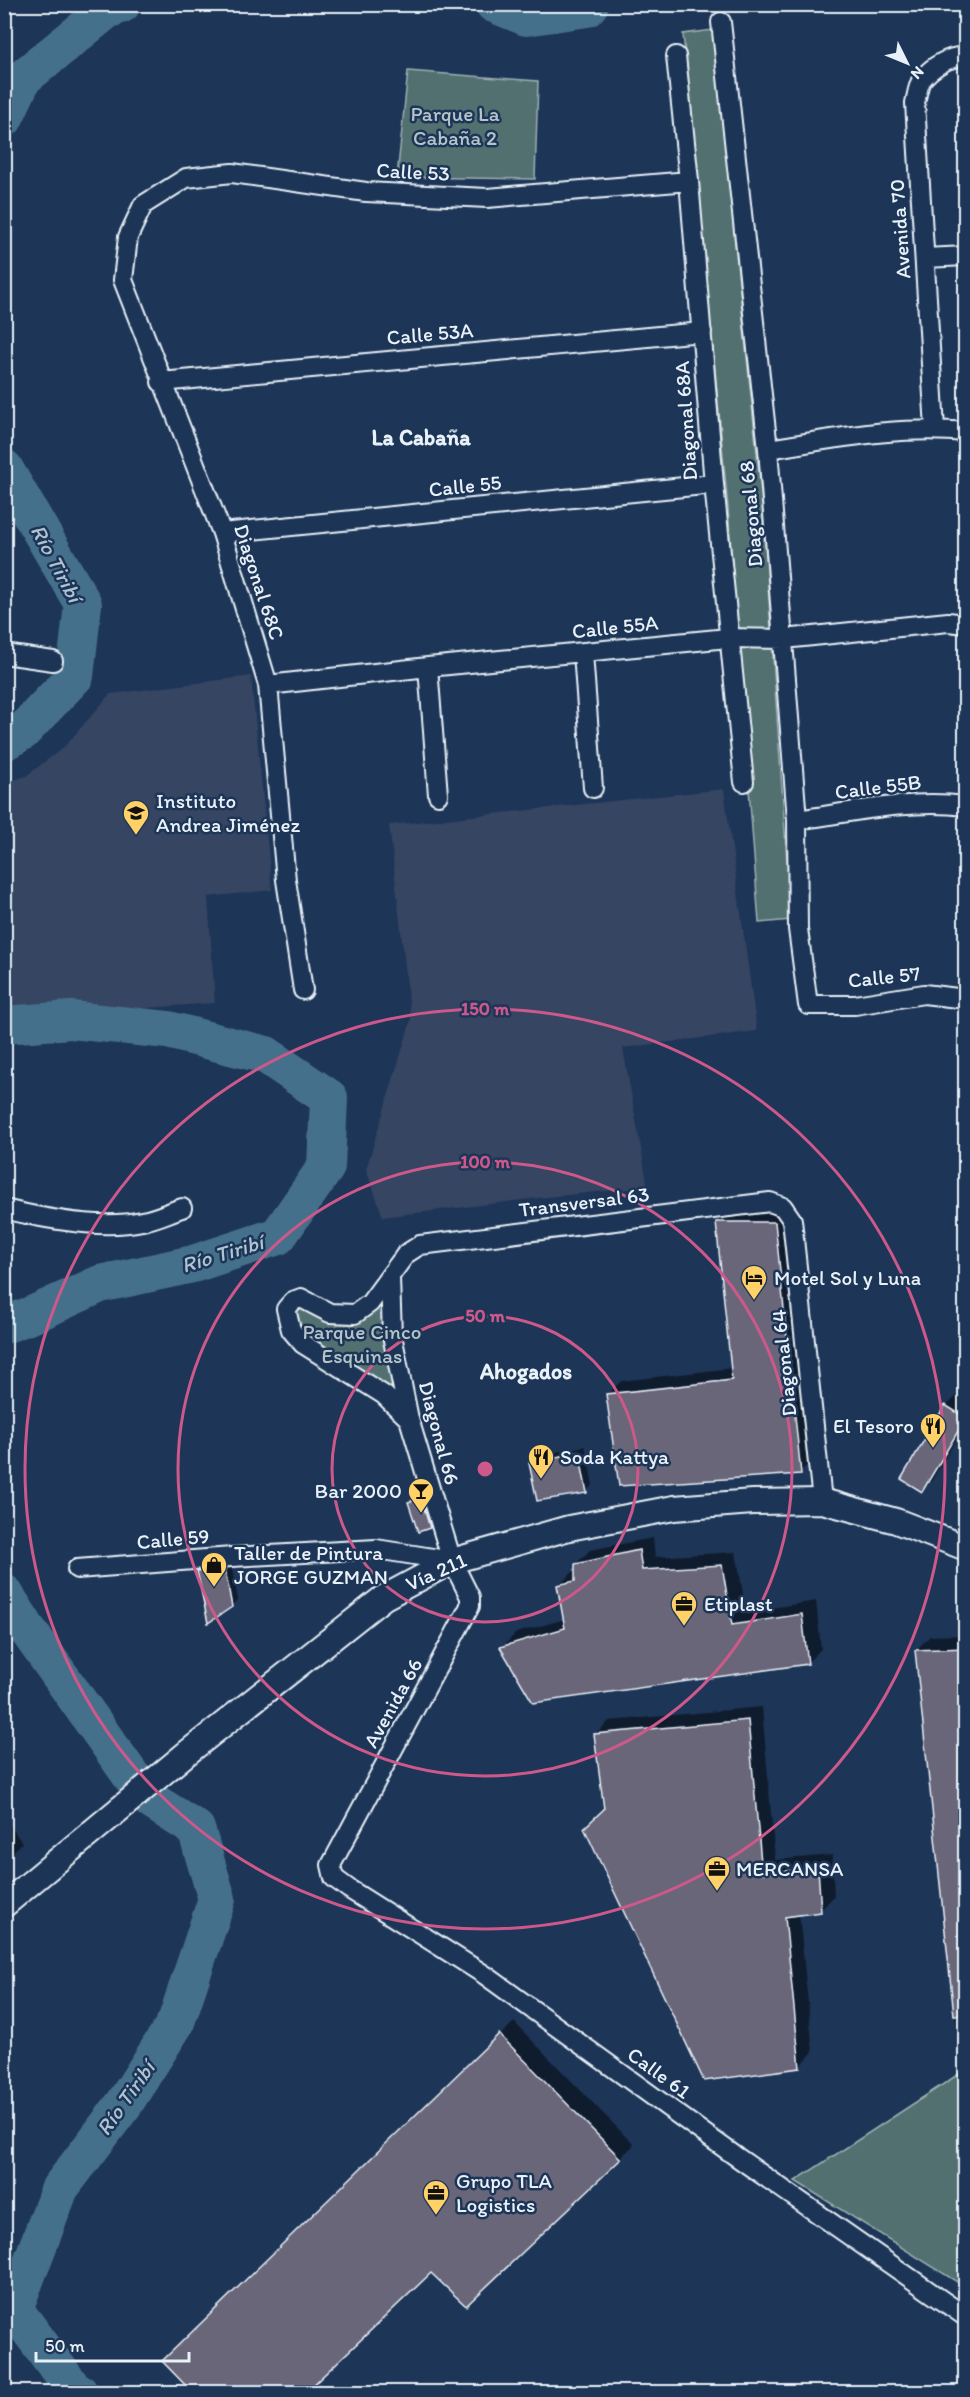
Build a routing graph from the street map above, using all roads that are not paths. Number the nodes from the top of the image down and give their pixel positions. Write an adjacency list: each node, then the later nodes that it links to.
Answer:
1 (721, 22): 12 (street, Diagonal 68)
2 (676, 56): 4 (street, Diagonal 68A)
3 (966, 57): 7 (street, Avenida 70)
4 (689, 181): 5 (street, Calle 53); 8 (street, Diagonal 68A)
5 (143, 205): 9 (street, Diagonal 68C)
6 (966, 256): 7 (street)
7 (925, 258): 10 (street, Avenida 70)
8 (702, 332): 9 (street, Calle 53A); 13 (street, Diagonal 68A)
9 (161, 382): 14 (street, Diagonal 68C)
10 (935, 429): 11 (street); 12 (street)
11 (966, 432)
12 (768, 449): 17 (street, Diagonal 68)
13 (714, 484): 14 (street, Calle 55); 16 (street, Diagonal 68A)
14 (222, 533): 22 (street, Diagonal 68C)
15 (966, 624): 17 (street, Calle 55A)
16 (728, 638): 17 (street, Calle 55A); 18 (street, Calle 55A); 23 (street, Diagonal 68A)
17 (784, 639): 27 (street, Diagonal 68)
18 (583, 653): 21 (street, Calle 55A); 24 (street)
19 (4, 654): 20 (street)
20 (53, 662)
21 (428, 667): 22 (street, Calle 55A); 25 (street)
22 (268, 685): 28 (street, Diagonal 68C)
23 (744, 782)
24 (593, 788)
25 (438, 795)
26 (966, 806): 27 (street, Calle 55B)
27 (797, 820): 30 (street, Diagonal 68)
28 (303, 990)
29 (966, 999): 30 (street, Calle 57)
30 (808, 1005)
31 (182, 1208): 32 (street)
32 (4, 1209)
33 (792, 1220): 34 (street, Transversal 63); 36 (street, Diagonal 64)
34 (390, 1278): 35 (street, Diagonal 66); 35 (street, Transversal 63)
35 (409, 1419): 38 (street, Diagonal 66)
36 (822, 1501): 37 (main road, Vía 211); 38 (main road, Vía 211)
37 (966, 1548)
38 (452, 1562): 39 (street, Calle 59); 40 (street, Avenida 66); 41 (main road, Vía 211)
39 (77, 1569)
40 (331, 1864): 42 (street, Calle 61)
41 (4, 1905)
42 (966, 2317)

